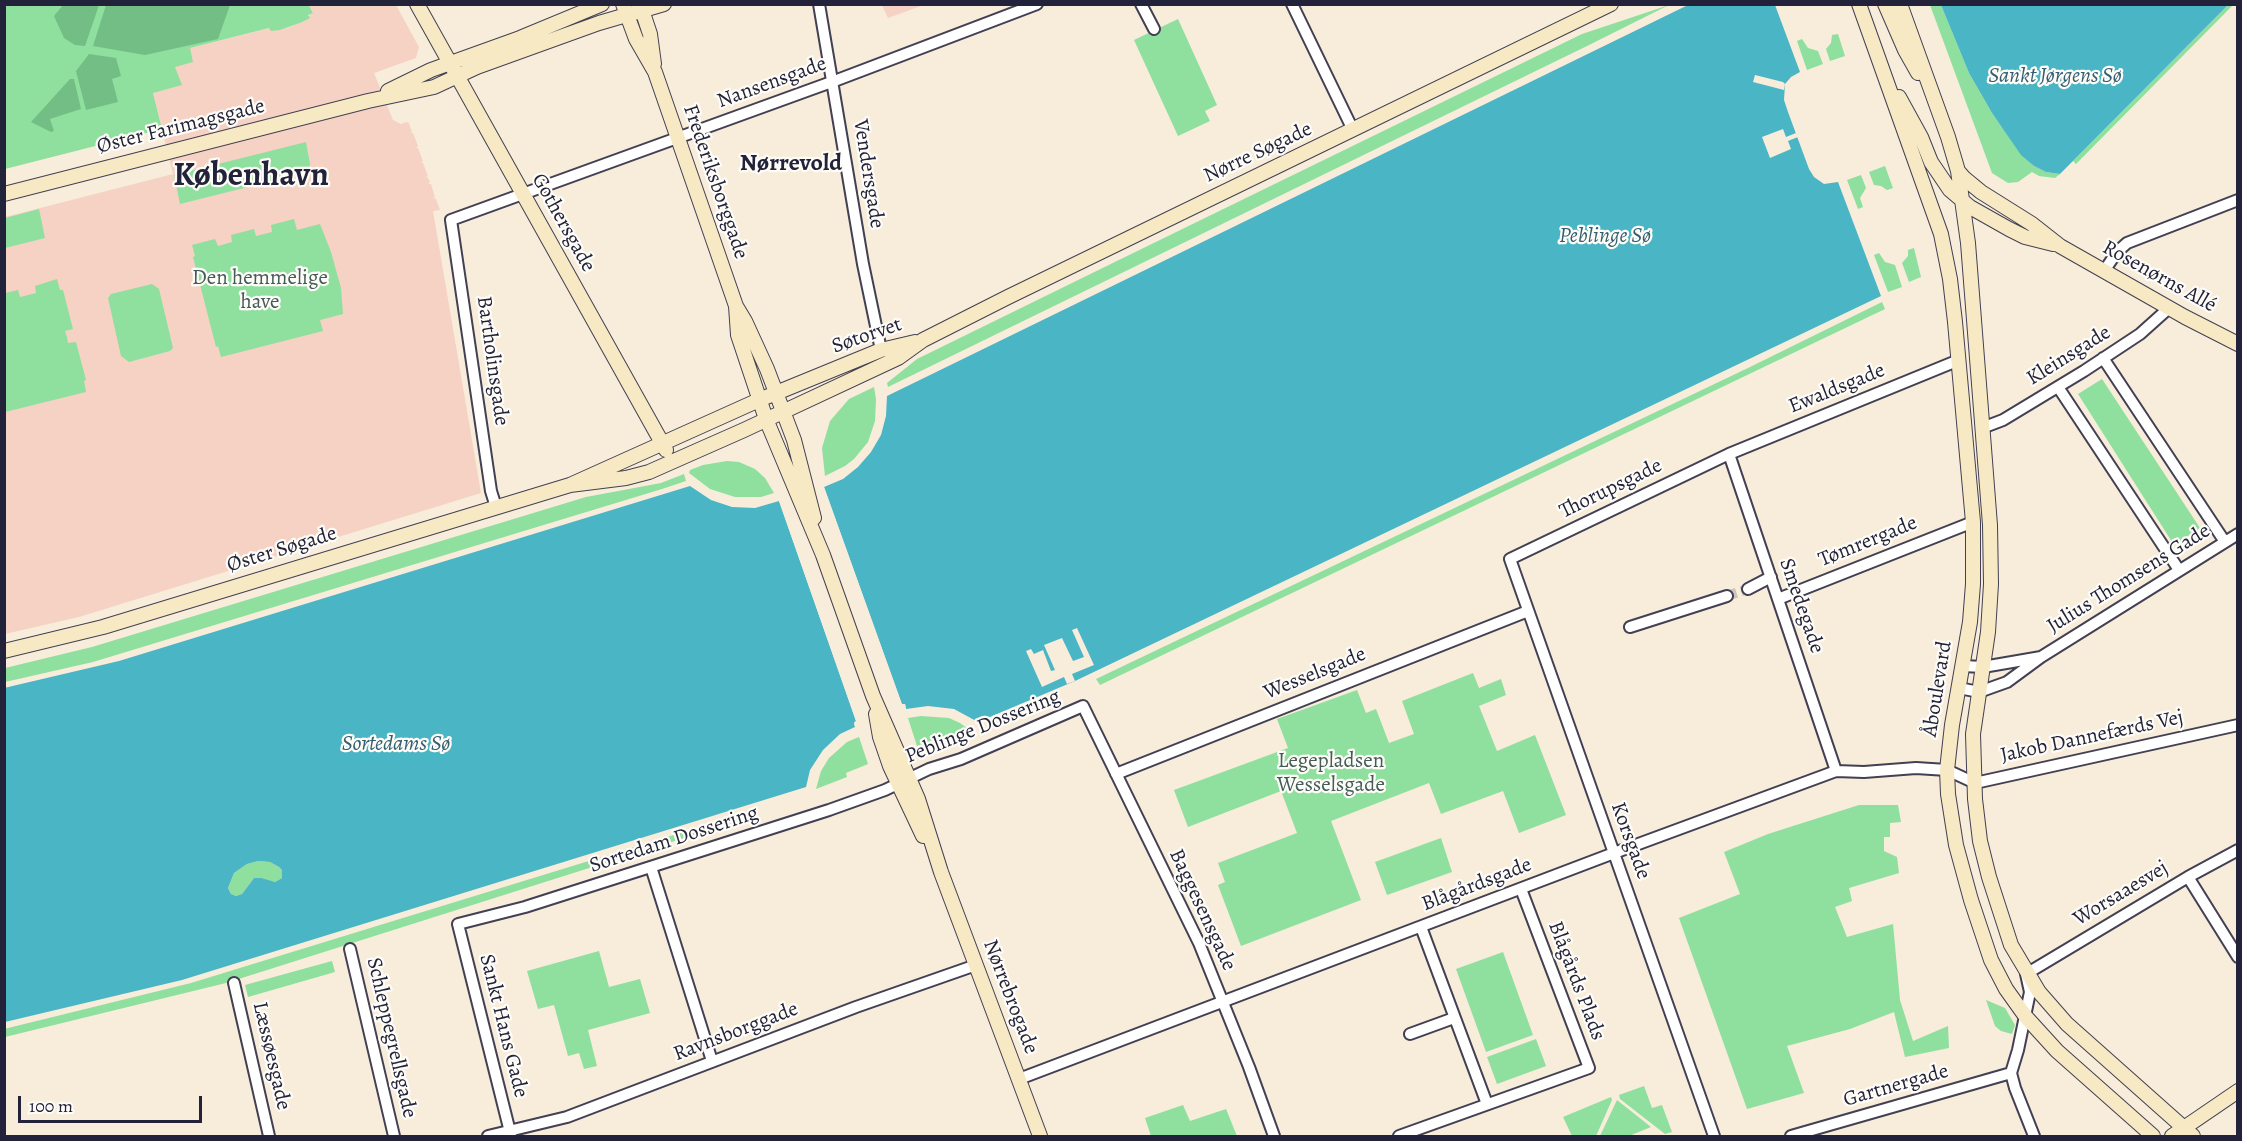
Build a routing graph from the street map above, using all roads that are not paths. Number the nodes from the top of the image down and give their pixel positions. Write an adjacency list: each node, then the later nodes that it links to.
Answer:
1 (417, 4): 16 (street, Gothersgade)
2 (602, 4): 16 (street, Øster Farimagsgade)
3 (664, 4): 12 (street, Øster Farimagsgade)
4 (819, 4): 19 (street, Vendersgade)
5 (1037, 4): 19 (street, Nansensgade)
6 (1141, 4): 14 (street)
7 (1292, 4): 22 (street)
8 (1611, 4): 22 (street, Nørre Søgade)
9 (1859, 4): 15 (street)
10 (1885, 4): 21 (street)
11 (1900, 4): 21 (street)
12 (641, 8): 13 (street, Øster Farimagsgade); 17 (street, Frederiksborggade)
13 (625, 10): 17 (street, Frederiksborggade); 18 (street, Øster Farimagsgade)
14 (1154, 29)
15 (1878, 58): 28 (street, Rosenørns Allé); 38 (street, Åboulevard)
16 (449, 63): 18 (street, Gothersgade); 20 (street, Øster Farimagsgade)
17 (655, 72): 23 (street, Frederiksborggade)
18 (457, 76): 20 (street, Øster Farimagsgade); 26 (street, Gothersgade)
19 (832, 81): 23 (street, Nansensgade); 36 (street, Vendersgade)
20 (368, 101): 25 (street, Øster Farimagsgade)
21 (1936, 103): 24 (street, Åboulevard)
22 (1353, 130): 34 (street, Nørre Søgade)
23 (678, 138): 26 (street, Nansensgade); 32 (street, Frederiksborggade)
24 (1958, 171): 28 (street, Åboulevard); 30 (street, Rosenørns Allé)
25 (4, 194)
26 (524, 196): 29 (street, Nansensgade); 45 (street, Gothersgade)
27 (2238, 200): 31 (street)
28 (1963, 201): 30 (street, Rosenørns Allé); 44 (street, Åboulevard)
29 (452, 220): 49 (street, Bartholinsgade)
30 (2060, 246): 31 (street, Rosenørns Allé)
31 (2104, 271): 33 (street, Rosenørns Allé)
32 (736, 306): 40 (street, Frederiksborggade); 41 (street, Frederiksborggade)
33 (2169, 309): 35 (street, Rosenørns Allé); 37 (street, Kleinsgade)
34 (923, 340): 36 (street, Søtorvet); 42 (street, Søtorvet)
35 (2238, 344)
36 (881, 350): 40 (street, Søtorvet)
37 (2103, 358): 39 (street, Kleinsgade); 52 (street)
38 (1959, 360): 46 (street, Ewaldsgade); 50 (street, Åboulevard)
39 (2058, 387): 44 (street, Kleinsgade); 55 (street)
40 (776, 394): 41 (street, Søtorvet); 42 (street, Frederiksborggade)
41 (759, 400): 43 (street, Frederiksborggade); 45 (street, Søtorvet)
42 (783, 411): 43 (street, Søtorvet); 53 (street, Frederiksborggade)
43 (766, 420): 47 (street, Søtorvet); 53 (street, Frederiksborggade)
44 (1982, 428): 65 (street, Åboulevard)
45 (662, 444): 47 (street, Gothersgade); 48 (street, Søtorvet)
46 (1729, 454): 54 (street, Thorupsgade); 56 (street, Smedegade)
47 (672, 462): 48 (street, Søtorvet)
48 (570, 485): 49 (street, Øster Søgade)
49 (496, 507): 62 (street, Øster Søgade)
50 (1973, 522): 59 (street, Tømrergade); 64 (street, Åboulevard)
51 (2238, 534): 52 (street, Julius Thomsens Gade)
52 (2225, 542): 55 (street, Julius Thomsens Gade)
53 (823, 555): 73 (street, Nørrebrogade)
54 (1510, 559): 60 (street, Korsgade)
55 (2179, 570): 63 (street, Julius Thomsens Gade)
56 (1771, 577): 57 (street); 59 (street, Smedegade)
57 (1748, 589)
58 (1727, 596): 61 (street)
59 (1778, 599): 70 (street, Smedegade)
60 (1528, 611): 72 (street, Wesselsgade); 76 (street, Korsgade)
61 (1630, 627)
62 (4, 651)
63 (2041, 657): 65 (street, Julius Thomsens Gade); 67 (street, Julius Thomsens Gade)
64 (1963, 666): 65 (street, Julius Thomsens Gade); 66 (street, Åboulevard)
65 (1983, 667): 67 (street, Åboulevard)
66 (1959, 688): 67 (street); 71 (street, Åboulevard)
67 (1978, 692): 74 (street, Åboulevard)
68 (1083, 706): 72 (street, Baggesensgade); 73 (street, Peblinge Dossering)
69 (2238, 725): 74 (street, Jakob Dannefærds Vej)
70 (1836, 771): 71 (street, Blågårdsgade); 76 (street, Blågårdsgade)
71 (1952, 771): 74 (street); 88 (street, Åboulevard)
72 (1116, 774): 87 (street, Baggesensgade)
73 (904, 781): 77 (street, Sortedam Dossering); 84 (street, Nørrebrogade)
74 (1975, 783): 85 (street, Åboulevard)
75 (2238, 850): 78 (street, Worsaaesvej)
76 (1614, 853): 79 (street, Blågårdsgade); 104 (street, Korsgade)
77 (651, 867): 80 (street, Sortedam Dossering); 91 (street)
78 (2188, 877): 83 (street); 85 (street, Worsaaesvej)
79 (1521, 889): 81 (street, Blågårdsgade); 95 (street, Blågårds Plads)
80 (458, 924): 96 (street, Sankt Hans Gade)
81 (1421, 927): 87 (street, Blågårdsgade); 89 (street)
82 (350, 949): 99 (street, Schleppegrellsgade)
83 (2238, 957)
84 (975, 964): 91 (street, Ravnsborggade); 93 (street, Nørrebrogade)
85 (2026, 974): 88 (street); 97 (street, Åboulevard)
86 (234, 983): 98 (street, Læssøesgade)
87 (1223, 1001): 93 (street, Blågårdsgade); 102 (street, Baggesensgade)
88 (2026, 1017): 92 (street); 107 (street, Åboulevard)
89 (1454, 1018): 90 (street); 95 (street)
90 (1410, 1034)
91 (712, 1061): 96 (street, Ravnsborggade)
92 (2011, 1072): 105 (street, Gartnergade); 106 (street)
93 (1019, 1079): 101 (street, Nørrebrogade)
94 (2238, 1091): 97 (street)
95 (1482, 1105): 103 (street)
96 (510, 1134): 100 (street, Ravnsborggade)
97 (2183, 1134)
98 (269, 1137)
99 (394, 1137)
100 (488, 1137)
101 (1040, 1137)
102 (1274, 1137)
103 (1400, 1137)
104 (1714, 1137)
105 (1791, 1137)
106 (2034, 1137)
107 (2153, 1137)

